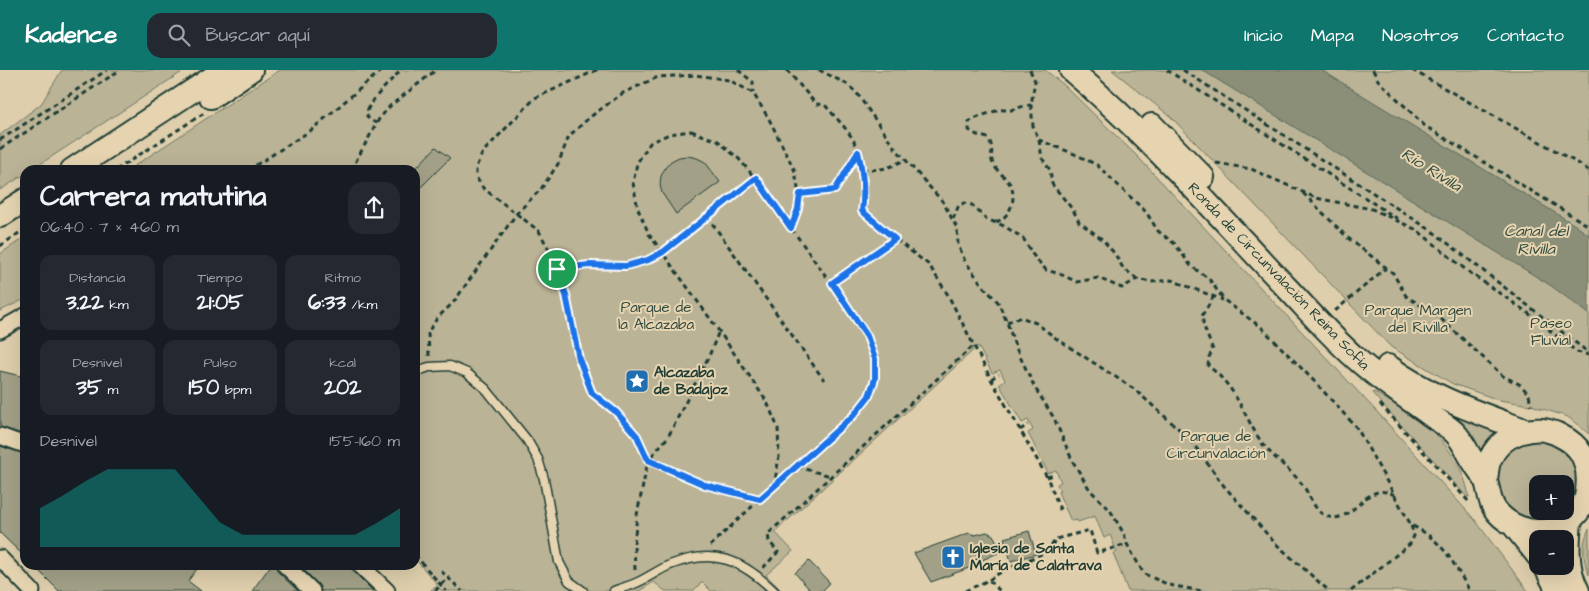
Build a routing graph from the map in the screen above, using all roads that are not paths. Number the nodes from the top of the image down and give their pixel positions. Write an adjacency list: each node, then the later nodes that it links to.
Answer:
1 (224, 70): 5 (main road)
2 (251, 70): 6 (main road)
3 (1071, 70): 17 (main road, Ronda de Circunvalación Reina Sofía)
4 (1093, 70): 14 (main road, Ronda de Circunvalación Reina Sofía)
5 (80, 165)
6 (107, 165)
7 (20, 203): 8 (main road)
8 (0, 216)
9 (20, 221): 10 (main road)
10 (0, 234)
11 (20, 319): 12 (street)
12 (0, 330)
13 (420, 370): 29 (lane)
14 (1527, 430): 17 (main road, Ronda de Circunvalación Reina Sofía); 18 (main road, Ronda de Circunvalación Reina Sofía)
15 (0, 436): 16 (street)
16 (20, 443)
17 (1486, 480): 20 (main road, Ronda de Circunvalación Reina Sofía)
18 (1574, 515)
19 (1570, 520): 20 (main road, Ronda de Circunvalación Reina Sofía); 33 (main road)
20 (1514, 526): 21 (main road, Ronda de Circunvalación Reina Sofía)
21 (1529, 545)
22 (0, 558): 26 (street)
23 (290, 570): 27 (street)
24 (365, 570): 28 (street)
25 (1550, 575): 32 (main road)
26 (32, 591)
27 (312, 591)
28 (387, 591)
29 (583, 591)
30 (614, 591): 31 (lane)
31 (774, 591)
32 (1558, 591)
33 (1578, 591)

